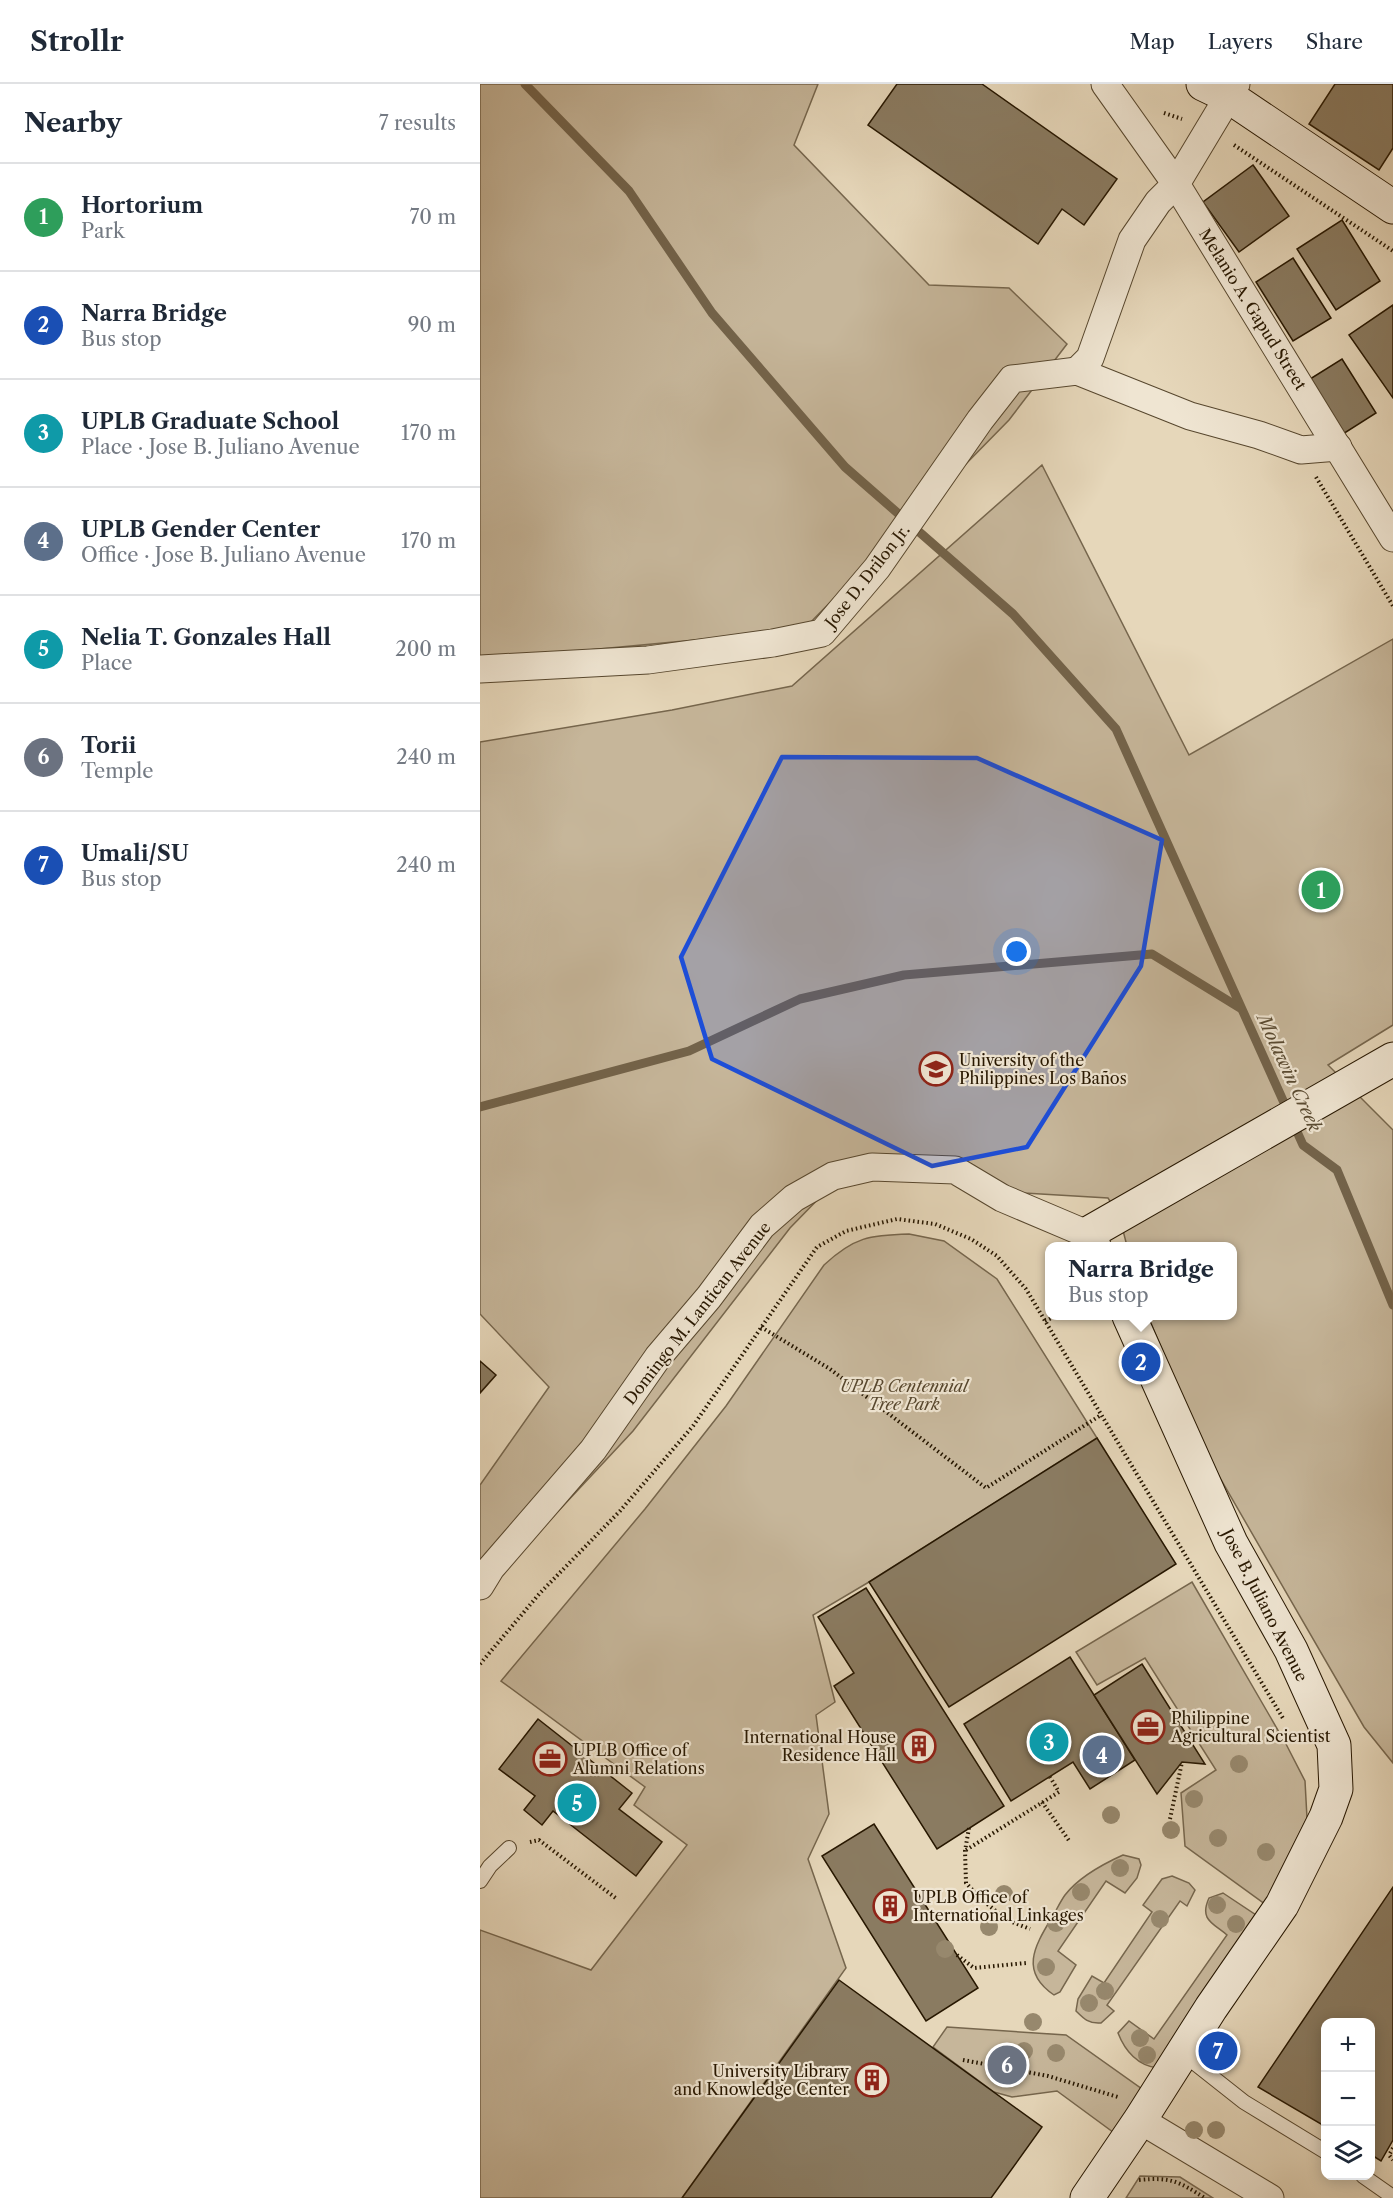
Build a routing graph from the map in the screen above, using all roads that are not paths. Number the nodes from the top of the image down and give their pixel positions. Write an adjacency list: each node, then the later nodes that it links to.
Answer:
1 (1105, 84): 3 (street, Melanio A. Gapud Street)
2 (1222, 88): 3 (street); 4 (street)
3 (1176, 184): 5 (street); 6 (street, Melanio A. Gapud Street)
4 (1393, 207)
5 (1077, 371): 6 (street, Jose D. Drilon Jr.); 8 (street, Jose D. Drilon Jr.)
6 (1338, 447): 7 (street, Melanio A. Gapud Street)
7 (1393, 538)
8 (480, 669)
9 (1393, 1059): 10 (street, Domingo M. Lantican Avenue)
10 (1090, 1240): 12 (street, Domingo M. Lantican Avenue)
11 (1131, 1320): 15 (street, Jose B. Juliano Avenue)
12 (480, 1586)
13 (509, 1848): 14 (lane)
14 (480, 1881)
15 (1182, 2053): 16 (street, Jose B. Juliano Avenue); 17 (lane)
16 (1145, 2112): 20 (street, Jose B. Juliano Avenue); 21 (street)
17 (1321, 2149)
18 (1370, 2180): 19 (lane)
19 (1393, 2197)
20 (1087, 2198)
21 (1270, 2198)

